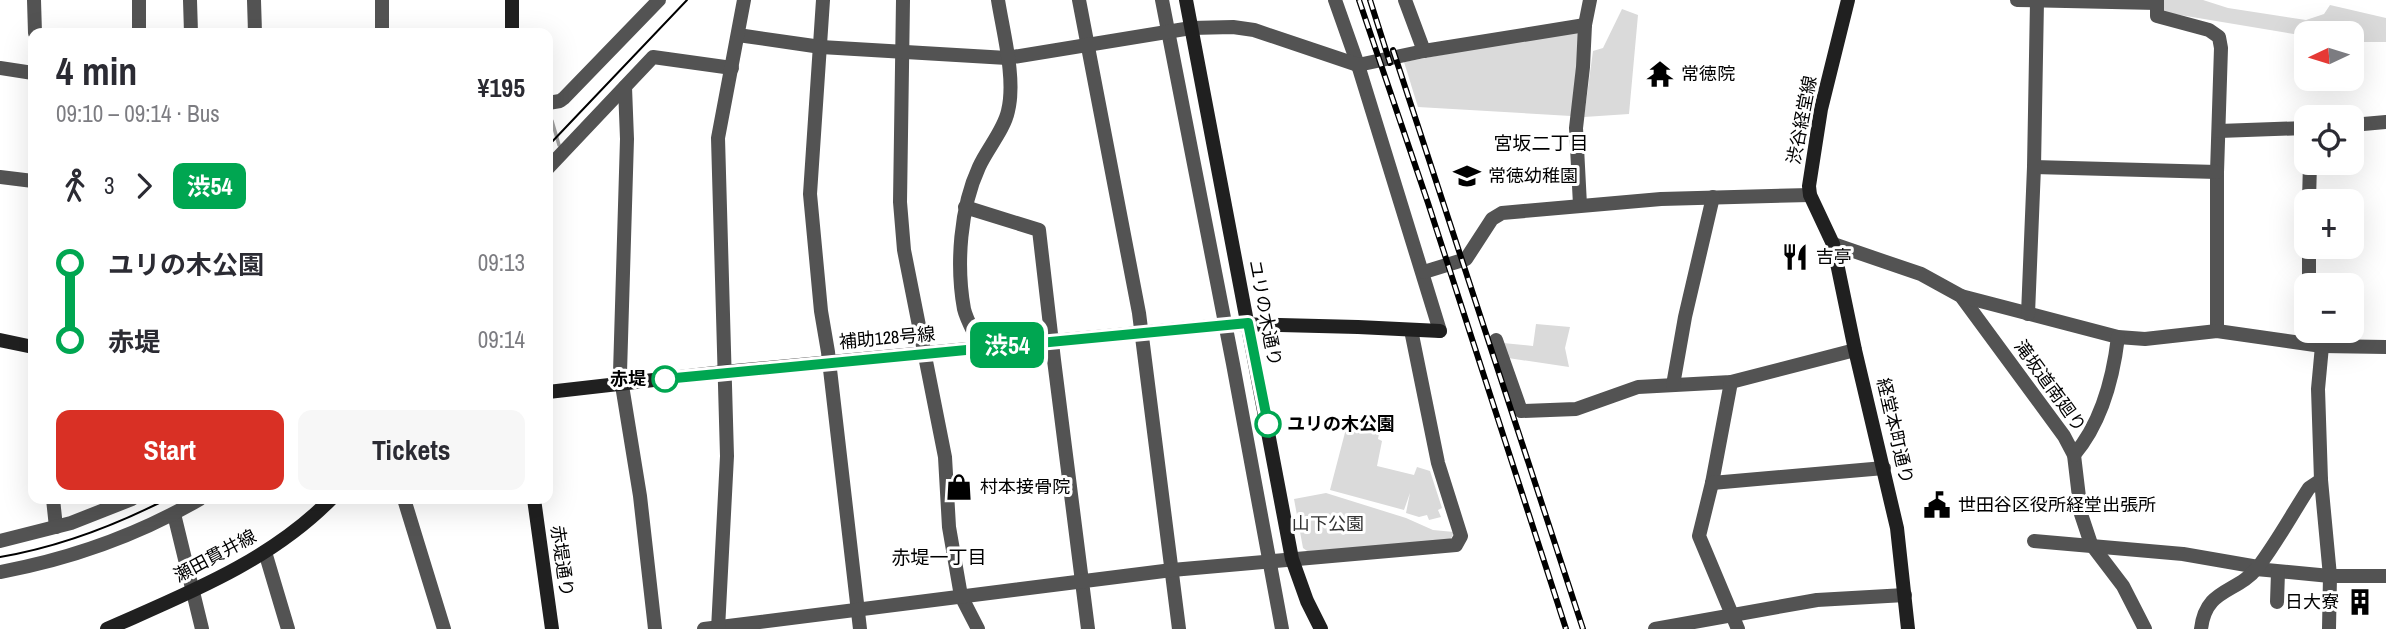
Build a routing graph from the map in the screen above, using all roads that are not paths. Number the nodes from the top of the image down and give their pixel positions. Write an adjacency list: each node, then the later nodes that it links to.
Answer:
1 (34, 0): 23 (street)
2 (139, 0): 24 (street)
3 (190, 0): 25 (street)
4 (254, 0): 26 (street)
5 (382, 0): 27 (street)
6 (512, 0): 28 (street)
7 (659, 0): 42 (street)
8 (744, 0): 31 (street)
9 (823, 0): 32 (street)
10 (903, 0): 35 (street)
11 (998, 0): 36 (street)
12 (1079, 0): 33 (street)
13 (1162, 0): 30 (street)
14 (1186, 0): 29 (street, ユリの木通り)
15 (1335, 0): 37 (street)
16 (1405, 0): 34 (street)
17 (1590, 0): 22 (street)
18 (1848, 0): 52 (street, 渋谷経堂線)
19 (2017, 0): 20 (street)
20 (2037, 1): 21 (street); 48 (street)
21 (2157, 1): 46 (street)
22 (1585, 25): 34 (street); 54 (street)
23 (35, 28)
24 (139, 28)
25 (191, 28)
26 (255, 28)
27 (382, 28)
28 (512, 28)
29 (1191, 29): 30 (street); 37 (street); 60 (street, ユリの木通り)
30 (1168, 32): 33 (street); 61 (street)
31 (737, 35): 32 (street); 39 (street)
32 (821, 47): 35 (street); 77 (street)
33 (1087, 47): 36 (street); 64 (street)
34 (1424, 51): 37 (street)
35 (902, 53): 36 (street); 76 (street)
36 (1007, 58): 55 (street)
37 (1358, 65): 57 (street)
38 (0, 68): 40 (street)
39 (732, 68): 41 (street); 78 (street)
40 (28, 72)
41 (625, 87): 47 (street); 80 (street)
42 (553, 103)
43 (2386, 122): 44 (street)
44 (2364, 124)
45 (2294, 128): 46 (street)
46 (2218, 131): 49 (street)
47 (553, 163)
48 (2034, 167): 49 (street); 59 (street)
49 (2217, 172): 63 (street)
50 (0, 177): 51 (street)
51 (28, 180)
52 (1810, 195): 53 (street); 56 (street)
53 (1713, 197): 54 (street); 81 (street)
54 (1580, 205): 57 (street)
55 (965, 207): 69 (street); 74 (street)
56 (1833, 244): 58 (street, 滝坂道南廻り); 75 (street, 経堂本町通り)
57 (1424, 272): 62 (street, 補助128号線)
58 (1961, 296): 59 (street); 83 (street, 滝坂道南廻り)
59 (2028, 314): 65 (street)
60 (1248, 323): 61 (street, 補助128号線); 62 (street, 補助128号線); 99 (street, ユリの木通り)
61 (1225, 325): 64 (street, 補助128号線); 100 (street)
62 (1410, 330): 99 (street)
63 (2217, 331): 65 (street); 66 (street)
64 (1142, 332): 69 (street, 補助128号線); 102 (street)
65 (2118, 337): 83 (street)
66 (2294, 338)
67 (0, 340): 72 (street)
68 (1496, 340): 81 (street)
69 (1051, 341): 74 (street, 補助128号線); 107 (street)
70 (2313, 343): 85 (street)
71 (2334, 343): 73 (street)
72 (28, 346)
73 (2386, 347)
74 (981, 348): 76 (street, 補助128号線)
75 (1855, 350): 79 (street); 84 (street, 経堂本町通り)
76 (923, 354): 77 (street, 補助128号線); 110 (street)
77 (829, 362): 78 (street, 補助128号線); 112 (street)
78 (724, 372): 80 (street, 補助128号線); 115 (street)
79 (1731, 382): 81 (street); 86 (street)
80 (623, 384): 82 (street, 補助128号線); 121 (street)
81 (1673, 385)
82 (553, 391)
83 (2074, 455): 97 (street, 滝坂道南廻り)
84 (1884, 468): 86 (street); 109 (street, 経堂本町通り)
85 (2321, 480): 101 (street); 105 (street)
86 (1712, 483): 113 (street)
87 (54, 504): 94 (street)
88 (118, 504): 94 (street)
89 (191, 504): 93 (street)
90 (325, 504): 98 (street, 瀬田貫井線)
91 (406, 504): 119 (street)
92 (535, 504): 120 (street, 赤堤通り)
93 (174, 514): 103 (street); 108 (street)
94 (56, 527): 95 (street)
95 (0, 541)
96 (2034, 541): 97 (street)
97 (2091, 544): 101 (street); 129 (street, 滝坂道南廻り)
98 (265, 552): 108 (street, 瀬田貫井線); 118 (street)
99 (1292, 559): 100 (street); 114 (street, ユリの木通り)
100 (1270, 561): 102 (street); 126 (street)
101 (2257, 568): 104 (street); 130 (street)
102 (1172, 570): 107 (street); 125 (street)
103 (0, 572)
104 (2278, 572): 105 (street); 111 (street)
105 (2330, 576): 106 (street); 131 (street)
106 (2386, 576)
107 (1082, 581): 110 (street); 124 (street)
108 (193, 591): 116 (street, 瀬田貫井線); 117 (street)
109 (1905, 595): 113 (street); 128 (street, 経堂本町通り)
110 (961, 596): 112 (street); 123 (street)
111 (2277, 602)
112 (858, 610): 115 (street); 122 (street)
113 (1735, 622): 127 (street)
114 (1315, 627)
115 (714, 628)
116 (107, 629)
117 (202, 629)
118 (288, 629)
119 (444, 629)
120 (552, 629)
121 (654, 629)
122 (860, 629)
123 (978, 629)
124 (1088, 629)
125 (1180, 629)
126 (1282, 629)
127 (1656, 629)
128 (1908, 629)
129 (2145, 629)
130 (2201, 629)
131 (2329, 629)

